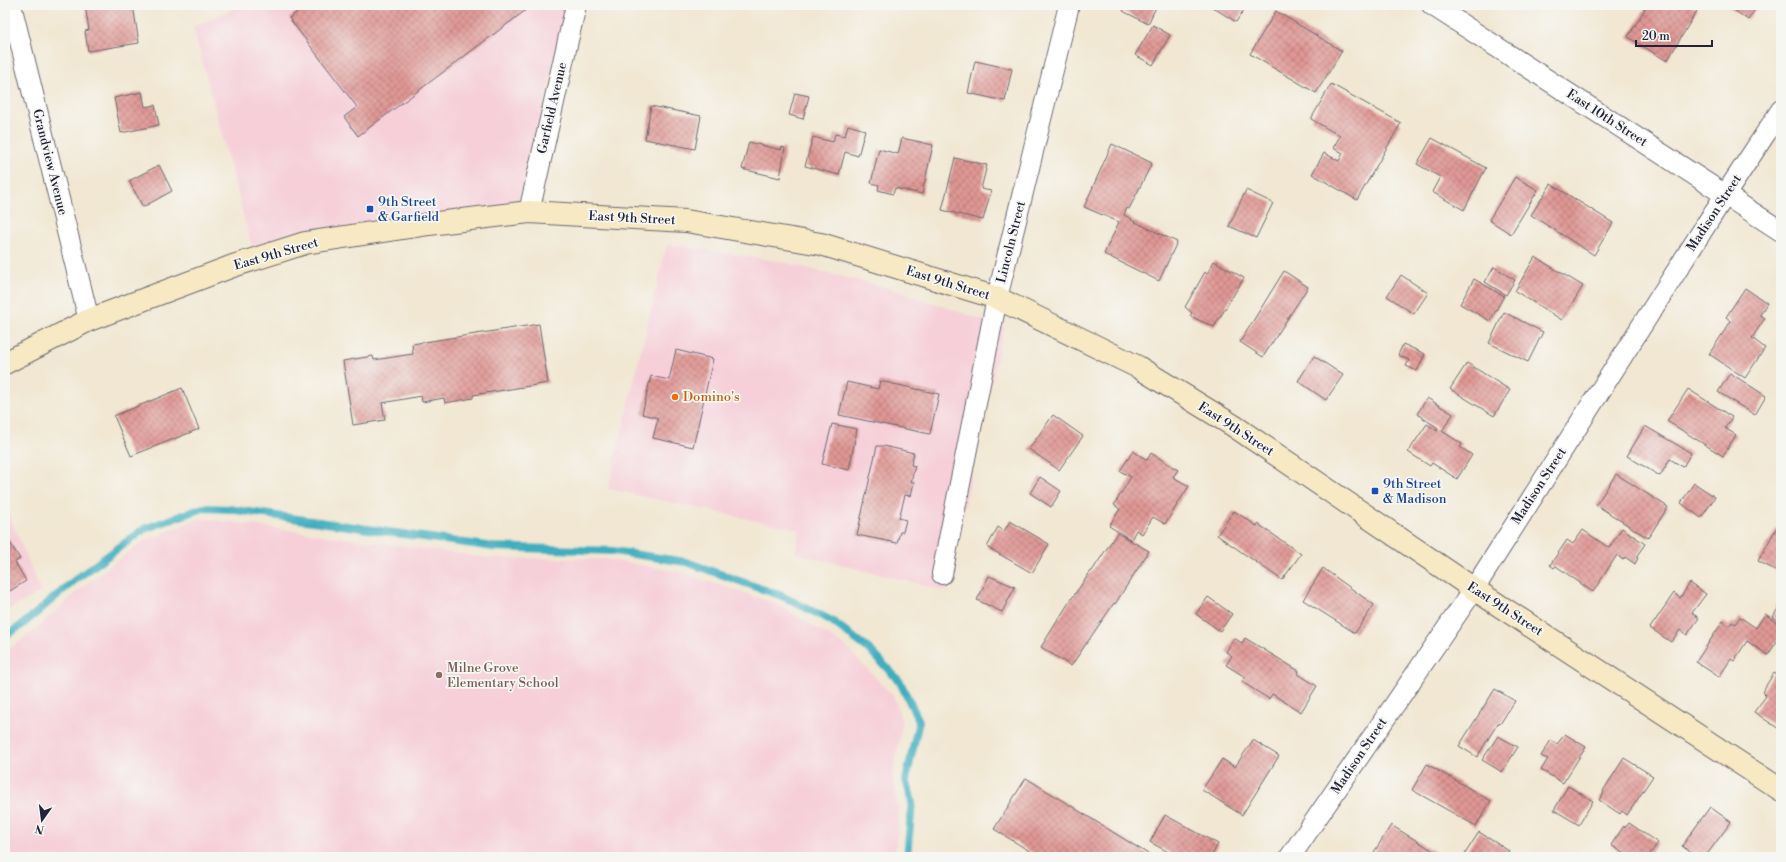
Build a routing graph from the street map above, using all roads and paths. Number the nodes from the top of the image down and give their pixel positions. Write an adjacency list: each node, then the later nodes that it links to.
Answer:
1 (11, 5): 10 (street, Grandview Avenue)
2 (576, 5): 7 (street, Garfield Avenue)
3 (1069, 5): 9 (street, Lincoln Street)
4 (1432, 5): 6 (street, East 10th Street)
5 (1781, 110): 6 (street, Madison Street)
6 (1725, 195): 8 (street, East 10th Street); 13 (street, Madison Street)
7 (529, 212): 9 (main road, East 9th Street); 10 (main road, East 9th Street)
8 (1781, 231)
9 (997, 298): 12 (street, Lincoln Street); 13 (main road, East 9th Street)
10 (88, 320): 11 (main road, East 9th Street)
11 (5, 363)
12 (942, 574)
13 (1474, 589): 14 (main road, East 9th Street); 15 (street, Madison Street)
14 (1781, 790)
15 (1290, 857)

